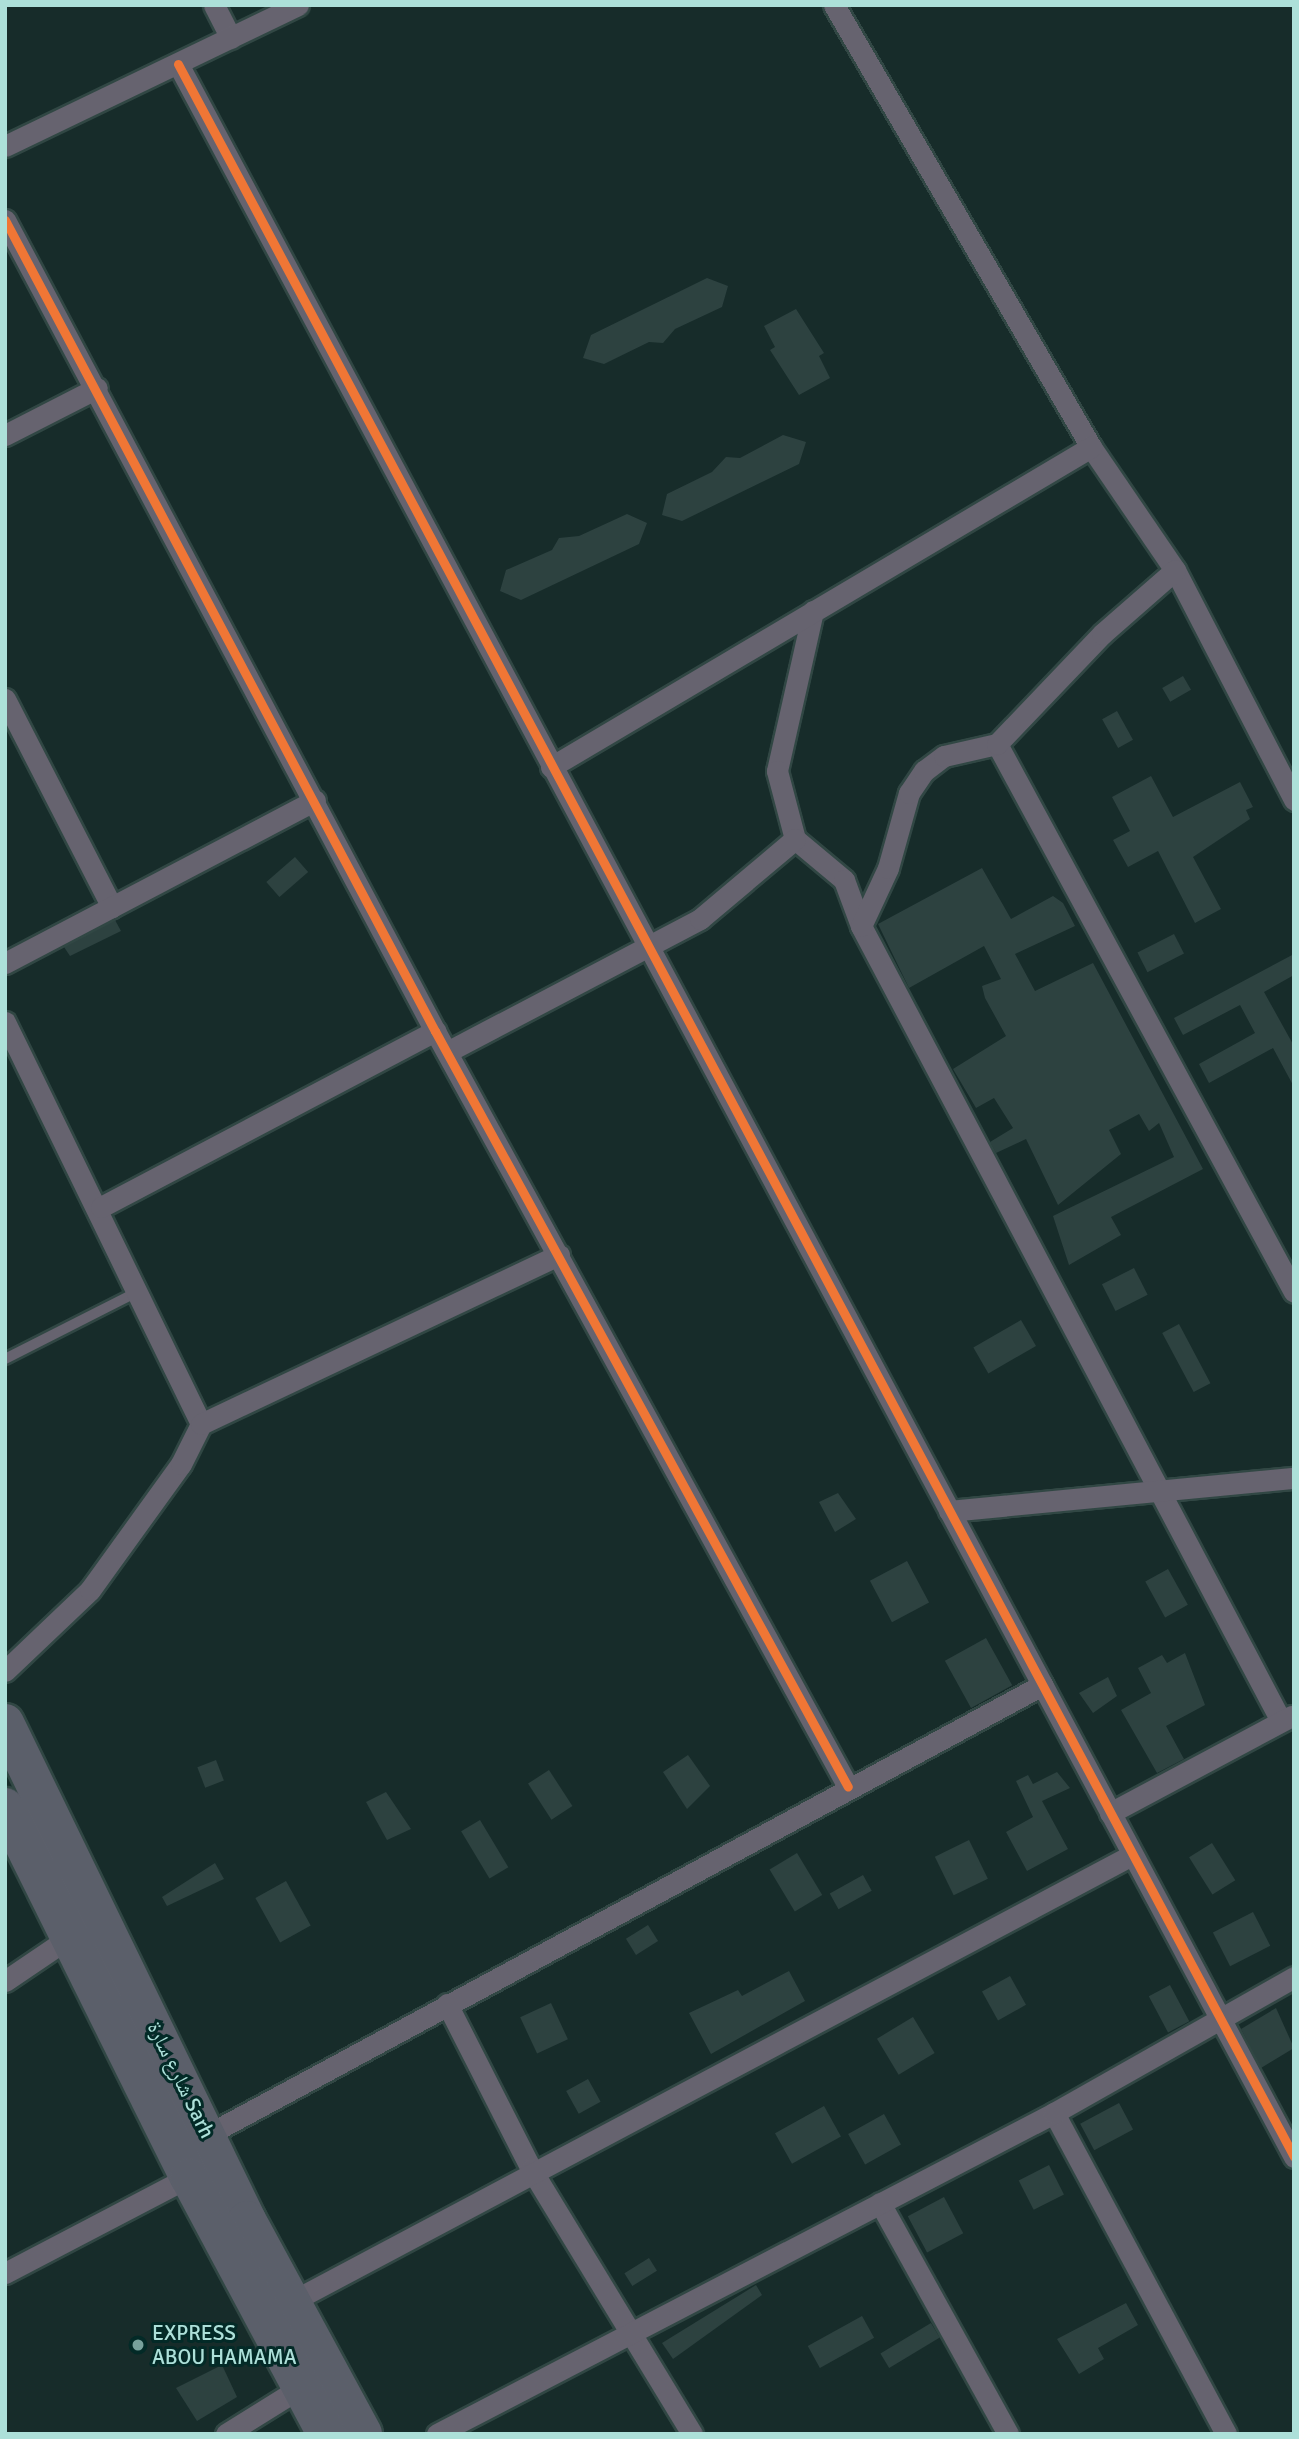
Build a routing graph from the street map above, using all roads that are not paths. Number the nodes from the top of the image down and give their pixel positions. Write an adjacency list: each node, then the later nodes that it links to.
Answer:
1 (214, 5): 4 (street)
2 (298, 5): 4 (street)
3 (834, 5): 10 (street)
4 (231, 38): 5 (street)
5 (178, 64): 6 (street); 15 (street)
6 (6, 144)
7 (5, 220): 8 (street)
8 (97, 388): 9 (street); 16 (street)
9 (5, 436)
10 (1091, 447): 11 (street); 12 (street)
11 (1175, 569): 14 (street); 17 (street)
12 (813, 611): 15 (street); 18 (street)
13 (5, 699): 19 (street)
14 (997, 744): 20 (street); 29 (street)
15 (551, 766): 21 (street)
16 (315, 800): 19 (street); 24 (street)
17 (1294, 800)
18 (795, 839): 20 (street); 21 (street)
19 (112, 906): 22 (street)
20 (861, 926): 33 (street)
21 (646, 946): 25 (street); 34 (street)
22 (5, 963)
23 (5, 1022): 26 (street)
24 (435, 1031): 25 (street); 26 (street)
25 (447, 1052): 27 (street)
26 (101, 1207): 28 (street)
27 (559, 1255): 31 (street); 39 (street)
28 (139, 1291): 30 (lane); 31 (street)
29 (1294, 1292)
30 (5, 1359)
31 (201, 1424): 35 (street)
32 (1294, 1478): 33 (street)
33 (1157, 1491): 34 (street); 37 (street)
34 (949, 1511): 36 (street)
35 (5, 1671)
36 (1042, 1685): 39 (street); 41 (street)
37 (1288, 1718): 41 (street)
38 (5, 1723): 49 (highway, شارع سارة Sarh)
39 (848, 1787): 46 (street)
40 (5, 1807): 43 (highway, شارع سارة Sarh)
41 (1110, 1812): 42 (street)
42 (1132, 1855): 47 (street); 51 (street)
43 (70, 1937): 45 (street); 52 (highway, شارع سارة Sarh)
44 (1294, 1977): 47 (street)
45 (5, 1981)
46 (447, 2004): 49 (street); 51 (street)
47 (1217, 2020): 48 (street); 50 (street)
48 (1054, 2113): 53 (street); 64 (street)
49 (207, 2135): 55 (highway, شارع سارة Sarh)
50 (1294, 2158)
51 (531, 2169): 55 (street); 56 (street)
52 (189, 2177): 54 (street); 57 (highway, شارع سارة Sarh)
53 (880, 2203): 56 (street); 63 (street)
54 (5, 2273)
55 (289, 2302): 60 (highway, شارع سارة Sarh)
56 (630, 2337): 61 (street); 62 (street)
57 (300, 2388): 58 (street); 59 (highway, شارع سارة Sarh)
58 (226, 2434)
59 (326, 2434)
60 (363, 2434)
61 (437, 2434)
62 (692, 2434)
63 (1008, 2434)
64 (1226, 2434)

